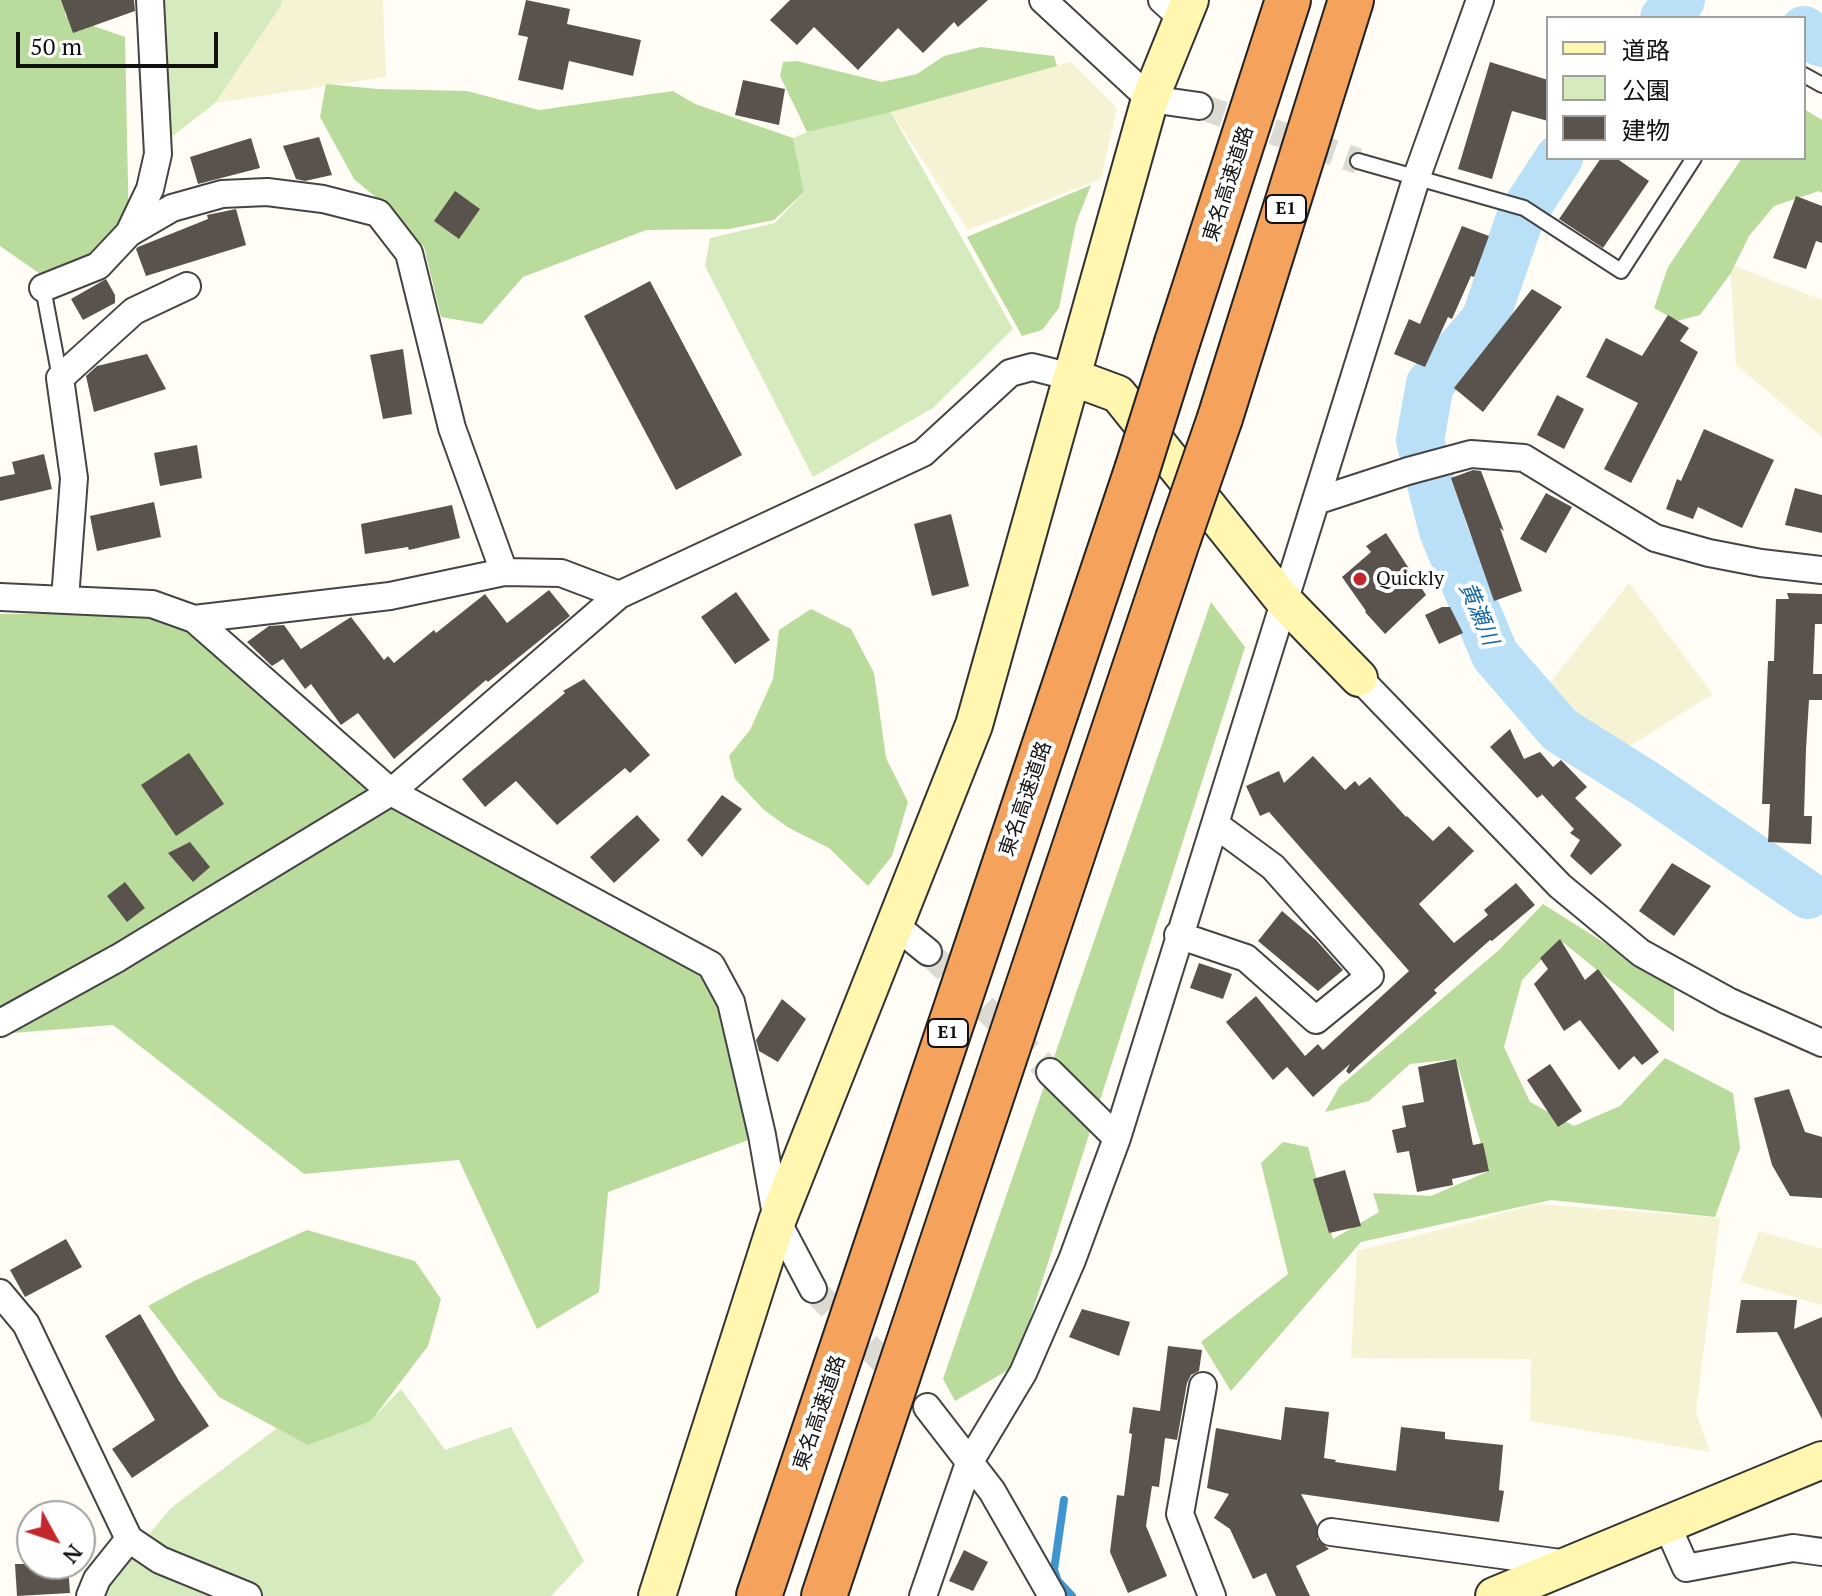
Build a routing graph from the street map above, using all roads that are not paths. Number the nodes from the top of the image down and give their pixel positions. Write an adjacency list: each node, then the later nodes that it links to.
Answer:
1 (150, 0): 12 (street)
2 (1043, 0): 7 (street)
3 (1288, 0): 50 (highway, 東名高速道路 / E1, bridge)
4 (1351, 0): 51 (highway, E1, bridge)
5 (1480, 0): 11 (street)
6 (1178, 6): 7 (street)
7 (1150, 99): 8 (street); 15 (street)
8 (1199, 106)
9 (1693, 160): 11 (lane)
10 (1358, 161): 11 (lane)
11 (1417, 176): 17 (street)
12 (129, 233): 14 (street); 19 (street)
13 (187, 286): 16 (street)
14 (43, 288): 16 (lane)
15 (1072, 377): 20 (street); 23 (street); 28 (street)
16 (60, 378): 22 (street)
17 (1316, 501): 18 (street); 23 (street)
18 (1822, 570)
19 (504, 572): 20 (street); 24 (street)
20 (619, 595): 26 (street)
21 (0, 597): 22 (street)
22 (65, 599): 24 (street)
23 (1284, 601): 25 (street); 27 (street)
24 (194, 619): 26 (street)
25 (1359, 678): 32 (street)
26 (391, 792): 31 (street); 35 (street)
27 (1216, 825): 29 (street); 29 (street)
28 (896, 926): 30 (street); 35 (street)
29 (1178, 935): 34 (street)
30 (928, 952)
31 (0, 1023)
32 (1822, 1043)
33 (1050, 1072): 34 (street)
34 (1117, 1138): 41 (street)
35 (777, 1221): 36 (street); 49 (street)
36 (813, 1289)
37 (0, 1293): 44 (street)
38 (1203, 1386): 54 (street)
39 (927, 1407): 41 (street)
40 (1822, 1460): 42 (street)
41 (969, 1463): 52 (street); 53 (street)
42 (1667, 1525): 45 (street); 46 (street)
43 (1331, 1532): 46 (street)
44 (129, 1539): 47 (street); 48 (street)
45 (1822, 1552)
46 (1568, 1564): 55 (street)
47 (90, 1596)
48 (248, 1596)
49 (657, 1596)
50 (759, 1596)
51 (824, 1596)
52 (923, 1596)
53 (1052, 1596)
54 (1212, 1596)
55 (1494, 1596)

